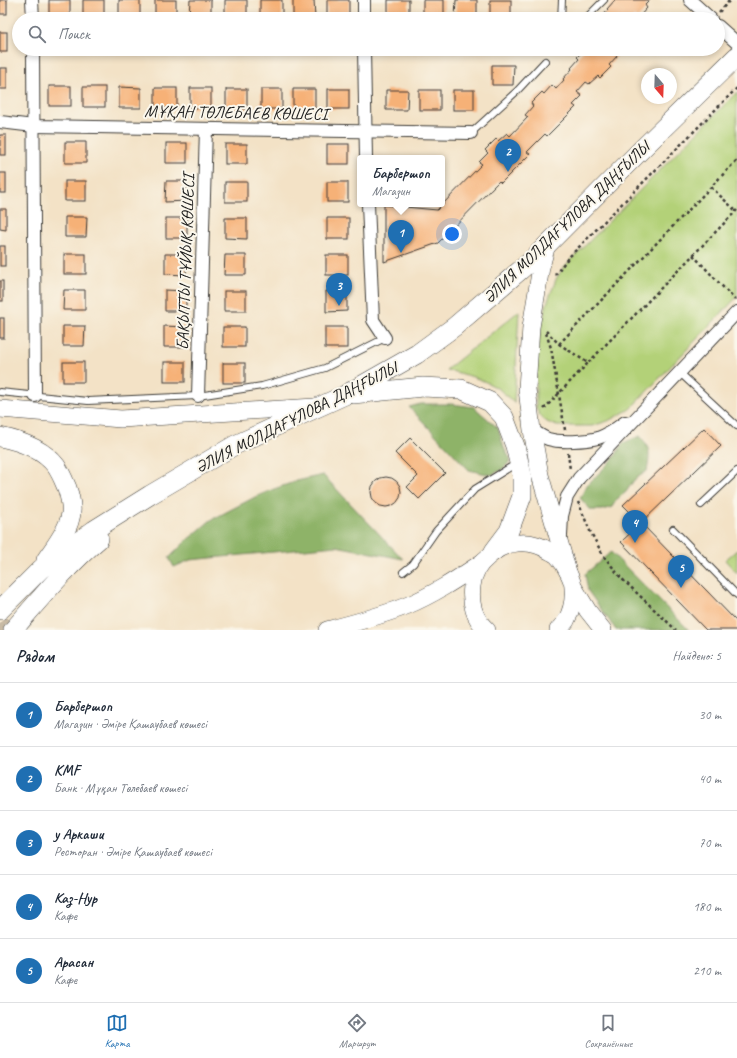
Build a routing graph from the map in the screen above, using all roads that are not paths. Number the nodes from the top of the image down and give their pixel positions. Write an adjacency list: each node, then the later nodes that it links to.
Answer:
1 (32, 0): 6 (street)
2 (364, 0): 7 (street)
3 (562, 0): 8 (lane)
4 (604, 0): 9 (lane)
5 (690, 0): 10 (street)
6 (33, 12)
7 (364, 12)
8 (561, 12)
9 (592, 12)
10 (703, 12)
11 (725, 32): 12 (street)
12 (737, 43)
13 (33, 56): 18 (street)
14 (364, 56): 20 (street)
15 (737, 56): 24 (main road, ӘЛИЯ МОЛДАҒҰЛОВА ДАҢҒЫЛЫ)
16 (546, 61): 21 (lane)
17 (0, 122): 18 (street, МҰҚАН ТӨЛЕБАЕВ КӨШЕСІ)
18 (34, 126): 19 (street, МҰҚАН ТӨЛЕБАЕВ КӨШЕСІ); 30 (street)
19 (206, 129): 20 (street, МҰҚАН ТӨЛЕБАЕВ КӨШЕСІ); 31 (street, БАҚЫТТЫ ТҰЙЫҚ КӨШЕСІ)
20 (365, 131): 21 (street, МҰҚАН ТӨЛЕБАЕВ КӨШЕСІ); 22 (street)
21 (471, 133)
22 (366, 155)
23 (368, 207): 26 (street)
24 (547, 244): 29 (main road, ӘЛИЯ МОЛДАҒҰЛОВА ДАҢҒЫЛЫ); 36 (main road)
25 (737, 312): 27 (street)
26 (385, 338): 31 (lane)
27 (679, 372): 33 (street); 35 (lane)
28 (0, 392): 30 (lane)
29 (345, 395): 32 (main road, ӘЛИЯ МОЛДАҒҰЛОВА ДАҢҒЫЛЫ); 38 (main road)
30 (35, 396): 31 (lane)
31 (198, 396)
32 (319, 406): 34 (main road); 40 (main road, ӘЛИЯ МОЛДАҒҰЛОВА ДАҢҒЫЛЫ)
33 (647, 406): 36 (street); 43 (street)
34 (0, 408)
35 (737, 426)
36 (532, 430): 43 (main road)
37 (0, 437): 45 (main road)
38 (519, 462): 44 (main road); 46 (lane)
39 (737, 470): 41 (lane)
40 (150, 494): 45 (main road); 51 (main road)
41 (701, 505)
42 (673, 529): 49 (lane)
43 (560, 549): 47 (main road)
44 (487, 557): 47 (main road); 52 (main road); 53 (main road)
45 (40, 569): 50 (main road)
46 (403, 572)
47 (568, 572): 48 (main road)
48 (574, 588): 54 (main road); 55 (main road)
49 (737, 596)
50 (0, 610)
51 (13, 630)
52 (327, 630)
53 (487, 630)
54 (558, 630)
55 (603, 630)

